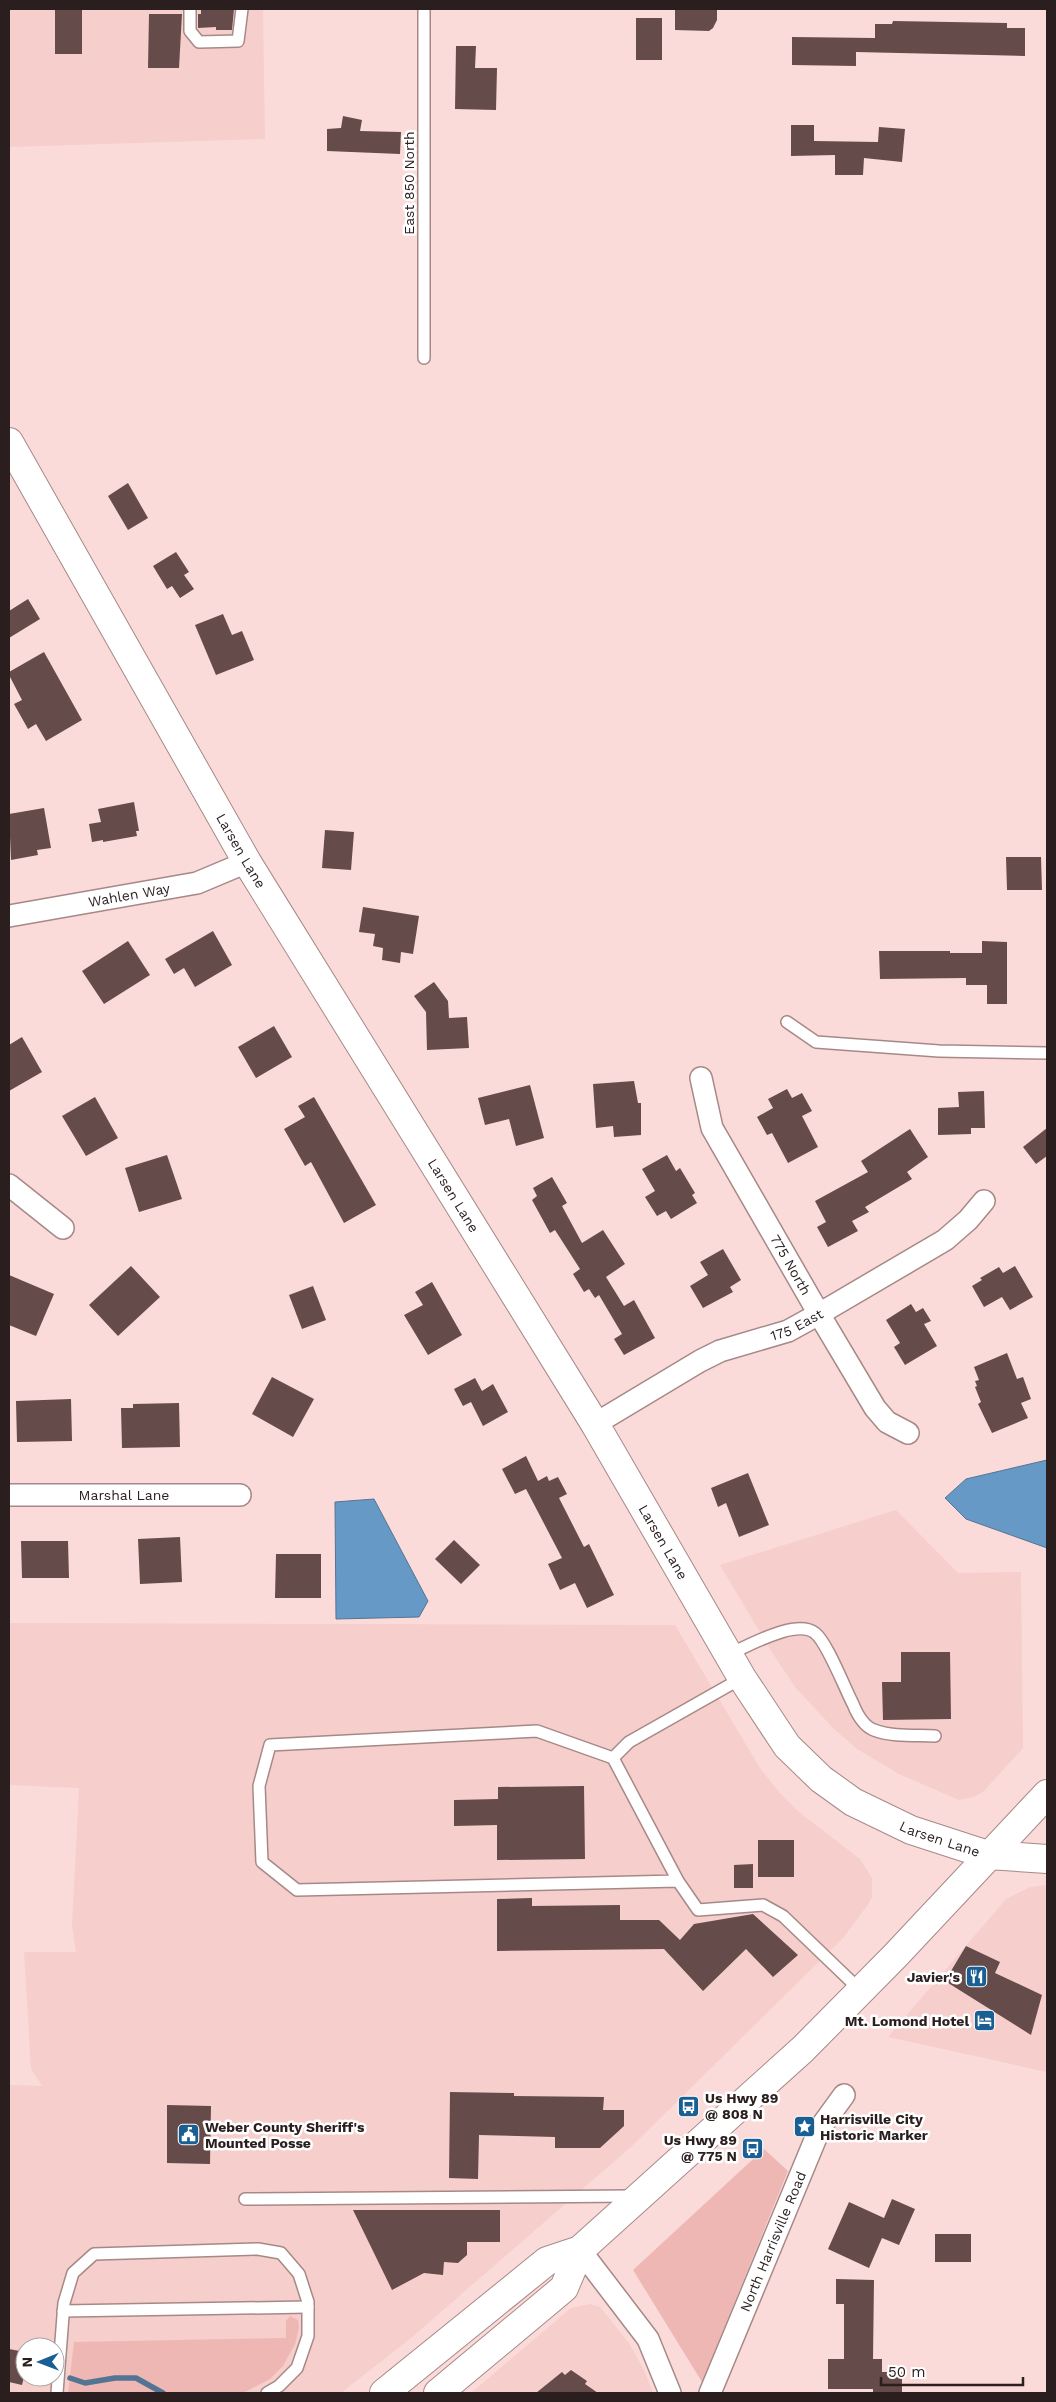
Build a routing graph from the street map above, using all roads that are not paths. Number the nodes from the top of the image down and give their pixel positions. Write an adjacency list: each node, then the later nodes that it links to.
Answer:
1 (190, 9): 2 (lane)
2 (242, 9)
3 (424, 9): 4 (lane, East 850 North)
4 (424, 358)
5 (9, 442): 6 (main road, Larsen Lane)
6 (247, 862): 7 (street, Wahlen Way); 15 (main road, Larsen Lane)
7 (9, 916)
8 (787, 1022): 9 (lane)
9 (1047, 1054)
10 (701, 1078): 14 (street, 775 North)
11 (9, 1185): 13 (street)
12 (984, 1201): 14 (street, 175 East)
13 (63, 1228)
14 (819, 1314): 15 (street, 175 East); 16 (street, 775 North)
15 (595, 1424): 19 (main road, Larsen Lane)
16 (908, 1433)
17 (9, 1495): 18 (street, Marshal Lane)
18 (240, 1495)
19 (736, 1666): 20 (lane); 21 (lane); 23 (main road, Larsen Lane)
20 (935, 1736)
21 (613, 1758): 25 (lane); 25 (lane)
22 (1047, 1794): 23 (main road)
23 (988, 1855): 24 (main road, Larsen Lane); 26 (main road)
24 (1047, 1859)
25 (678, 1881): 26 (lane)
26 (860, 1990): 28 (main road)
27 (844, 2096): 38 (street, North Harrisville Road)
28 (642, 2196): 29 (lane); 30 (main road)
29 (245, 2199)
30 (580, 2250): 35 (main road); 36 (main road); 37 (street)
31 (308, 2307): 32 (lane); 32 (lane); 34 (lane)
32 (63, 2311): 33 (lane)
33 (57, 2393)
34 (268, 2393)
35 (384, 2393)
36 (438, 2393)
37 (670, 2393)
38 (710, 2393)

